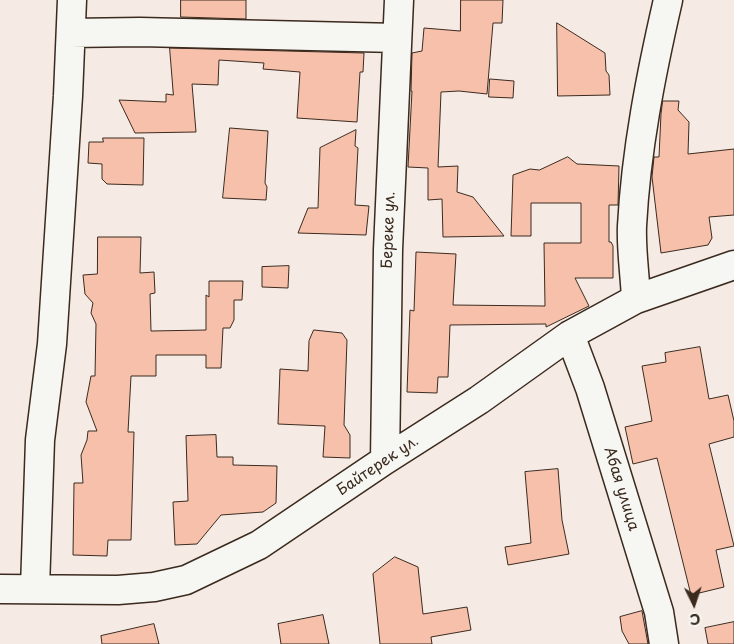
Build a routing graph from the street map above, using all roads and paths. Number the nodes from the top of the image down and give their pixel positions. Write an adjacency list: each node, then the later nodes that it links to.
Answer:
1 (72, 0): 4 (street)
2 (399, 0): 5 (street, Береке ул.)
3 (668, 0): 7 (street)
4 (71, 33): 5 (street); 10 (street)
5 (397, 38): 9 (street, Береке ул.)
6 (734, 265): 7 (street, Байтерек ул.)
7 (636, 299): 8 (street, Байтерек ул.)
8 (570, 335): 9 (street, Байтерек ул.); 12 (street, Абая улица)
9 (385, 460): 10 (street, Байтерек ул.)
10 (35, 588): 11 (street, Байтерек ул.)
11 (0, 589)
12 (664, 644)

